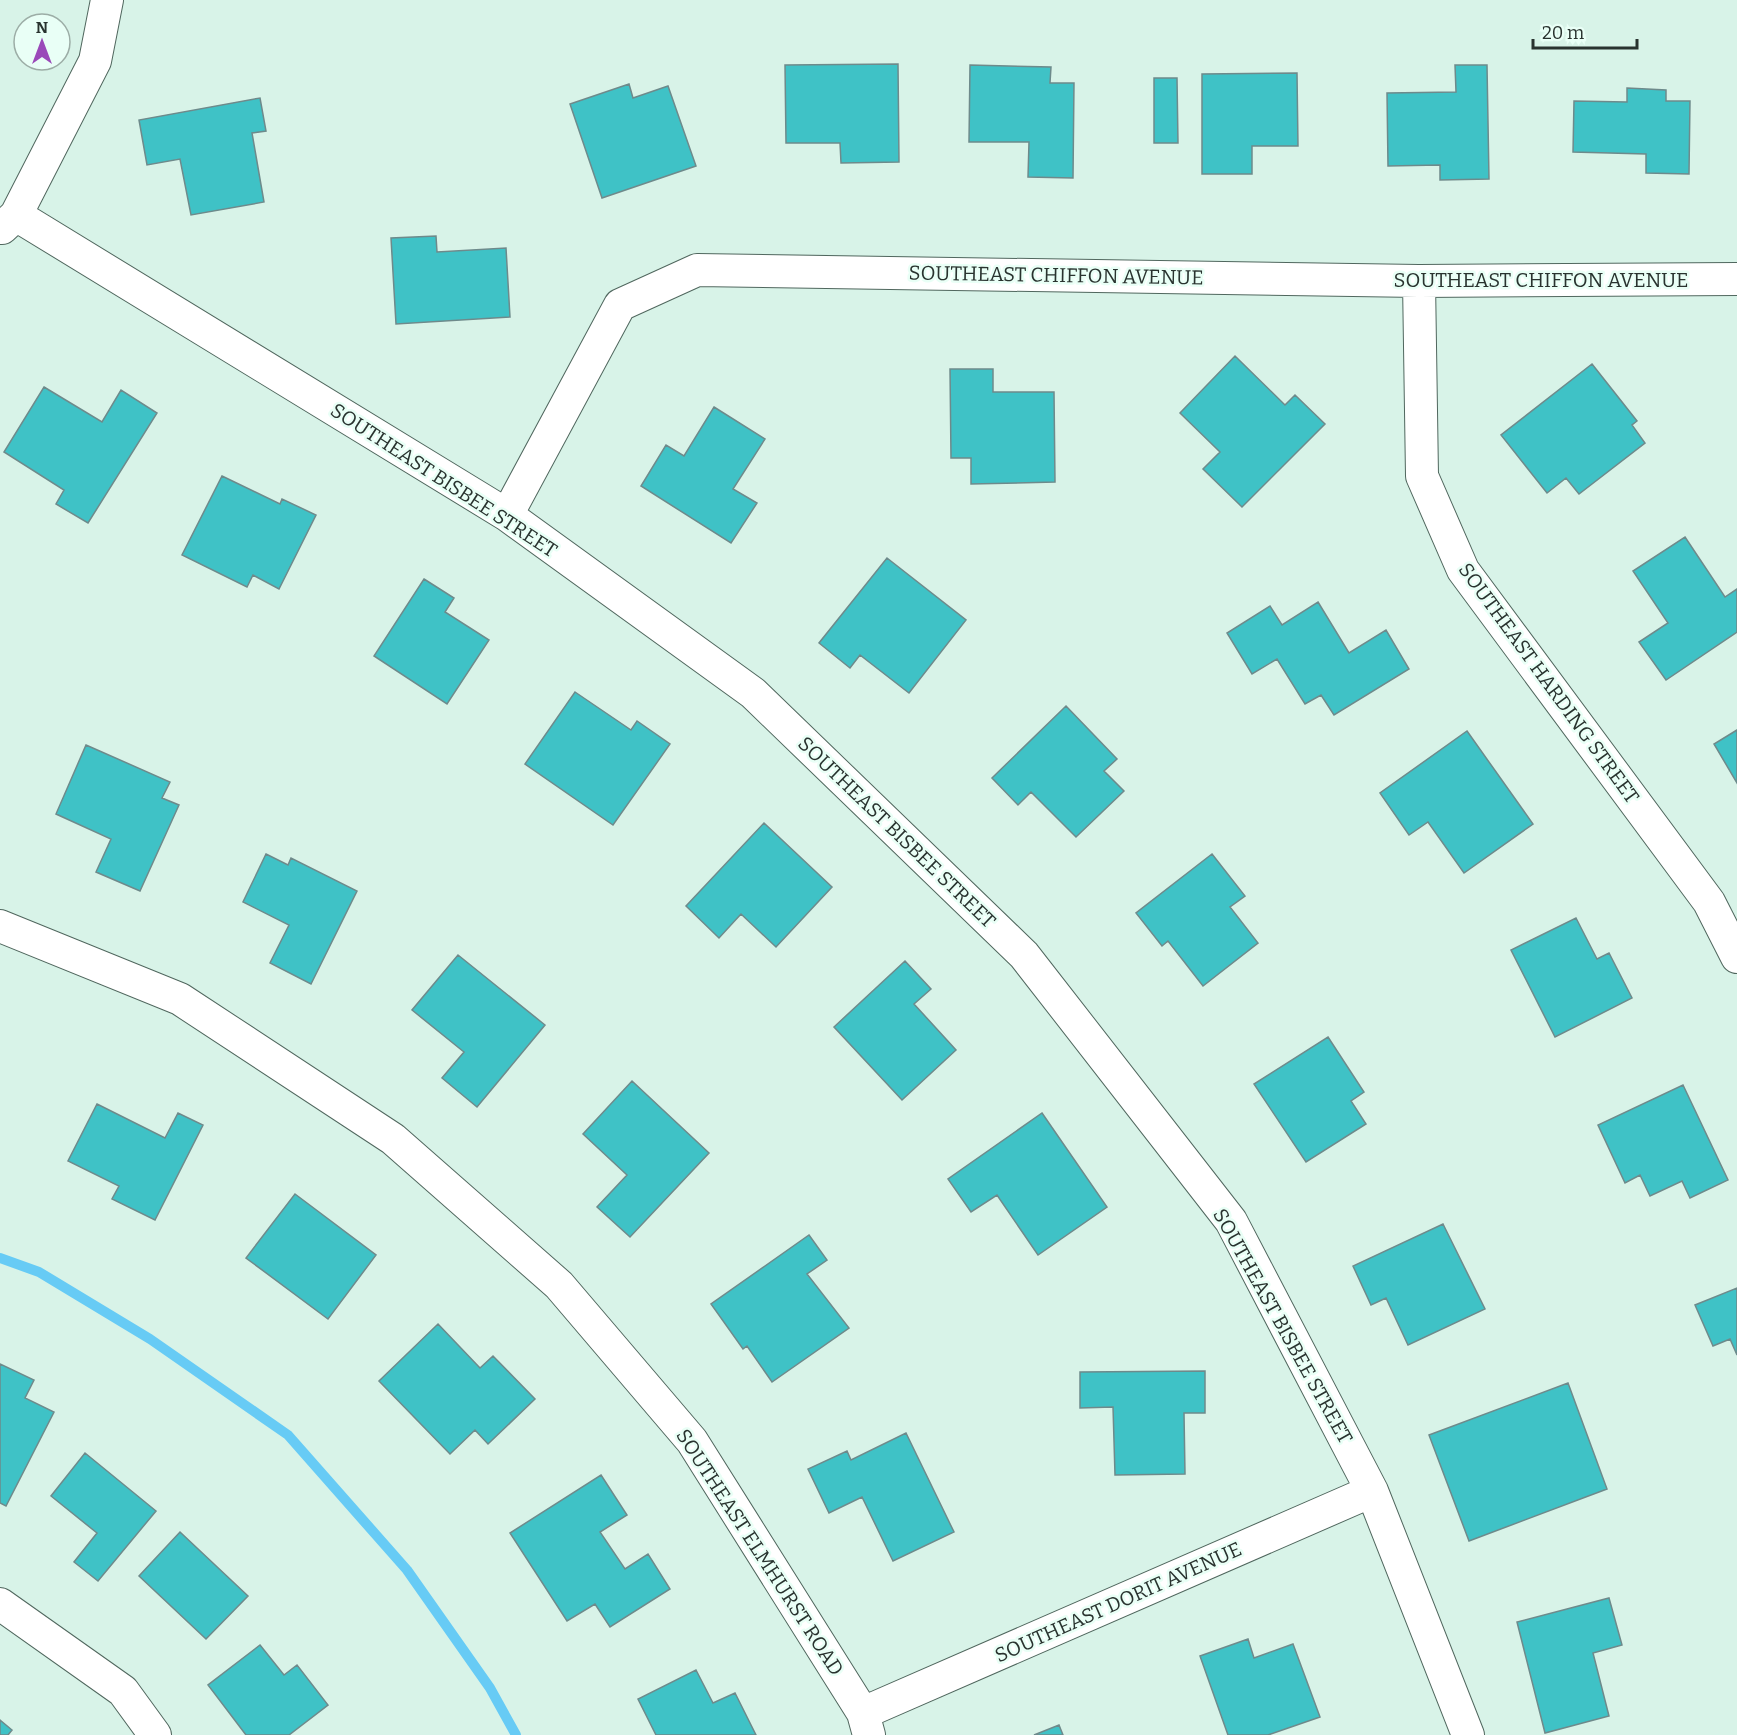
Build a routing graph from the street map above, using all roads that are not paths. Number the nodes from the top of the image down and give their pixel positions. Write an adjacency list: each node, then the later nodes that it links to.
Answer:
1 (107, 0): 2 (street)
2 (8, 222): 5 (street, SOUTHEAST BISBEE STREET)
3 (1737, 279): 4 (street, SOUTHEAST CHIFFON AVENUE)
4 (1419, 280): 5 (street, SOUTHEAST CHIFFON AVENUE); 7 (street, SOUTHEAST HARDING STREET)
5 (507, 515): 8 (street, SOUTHEAST BISBEE STREET)
6 (0, 926): 10 (street, SOUTHEAST ELMHURST ROAD)
7 (1737, 957)
8 (1372, 1491): 10 (street, SOUTHEAST DORIT AVENUE); 12 (street, SOUTHEAST BISBEE STREET)
9 (0, 1604): 11 (street)
10 (866, 1724)
11 (155, 1735)
12 (1468, 1735)

